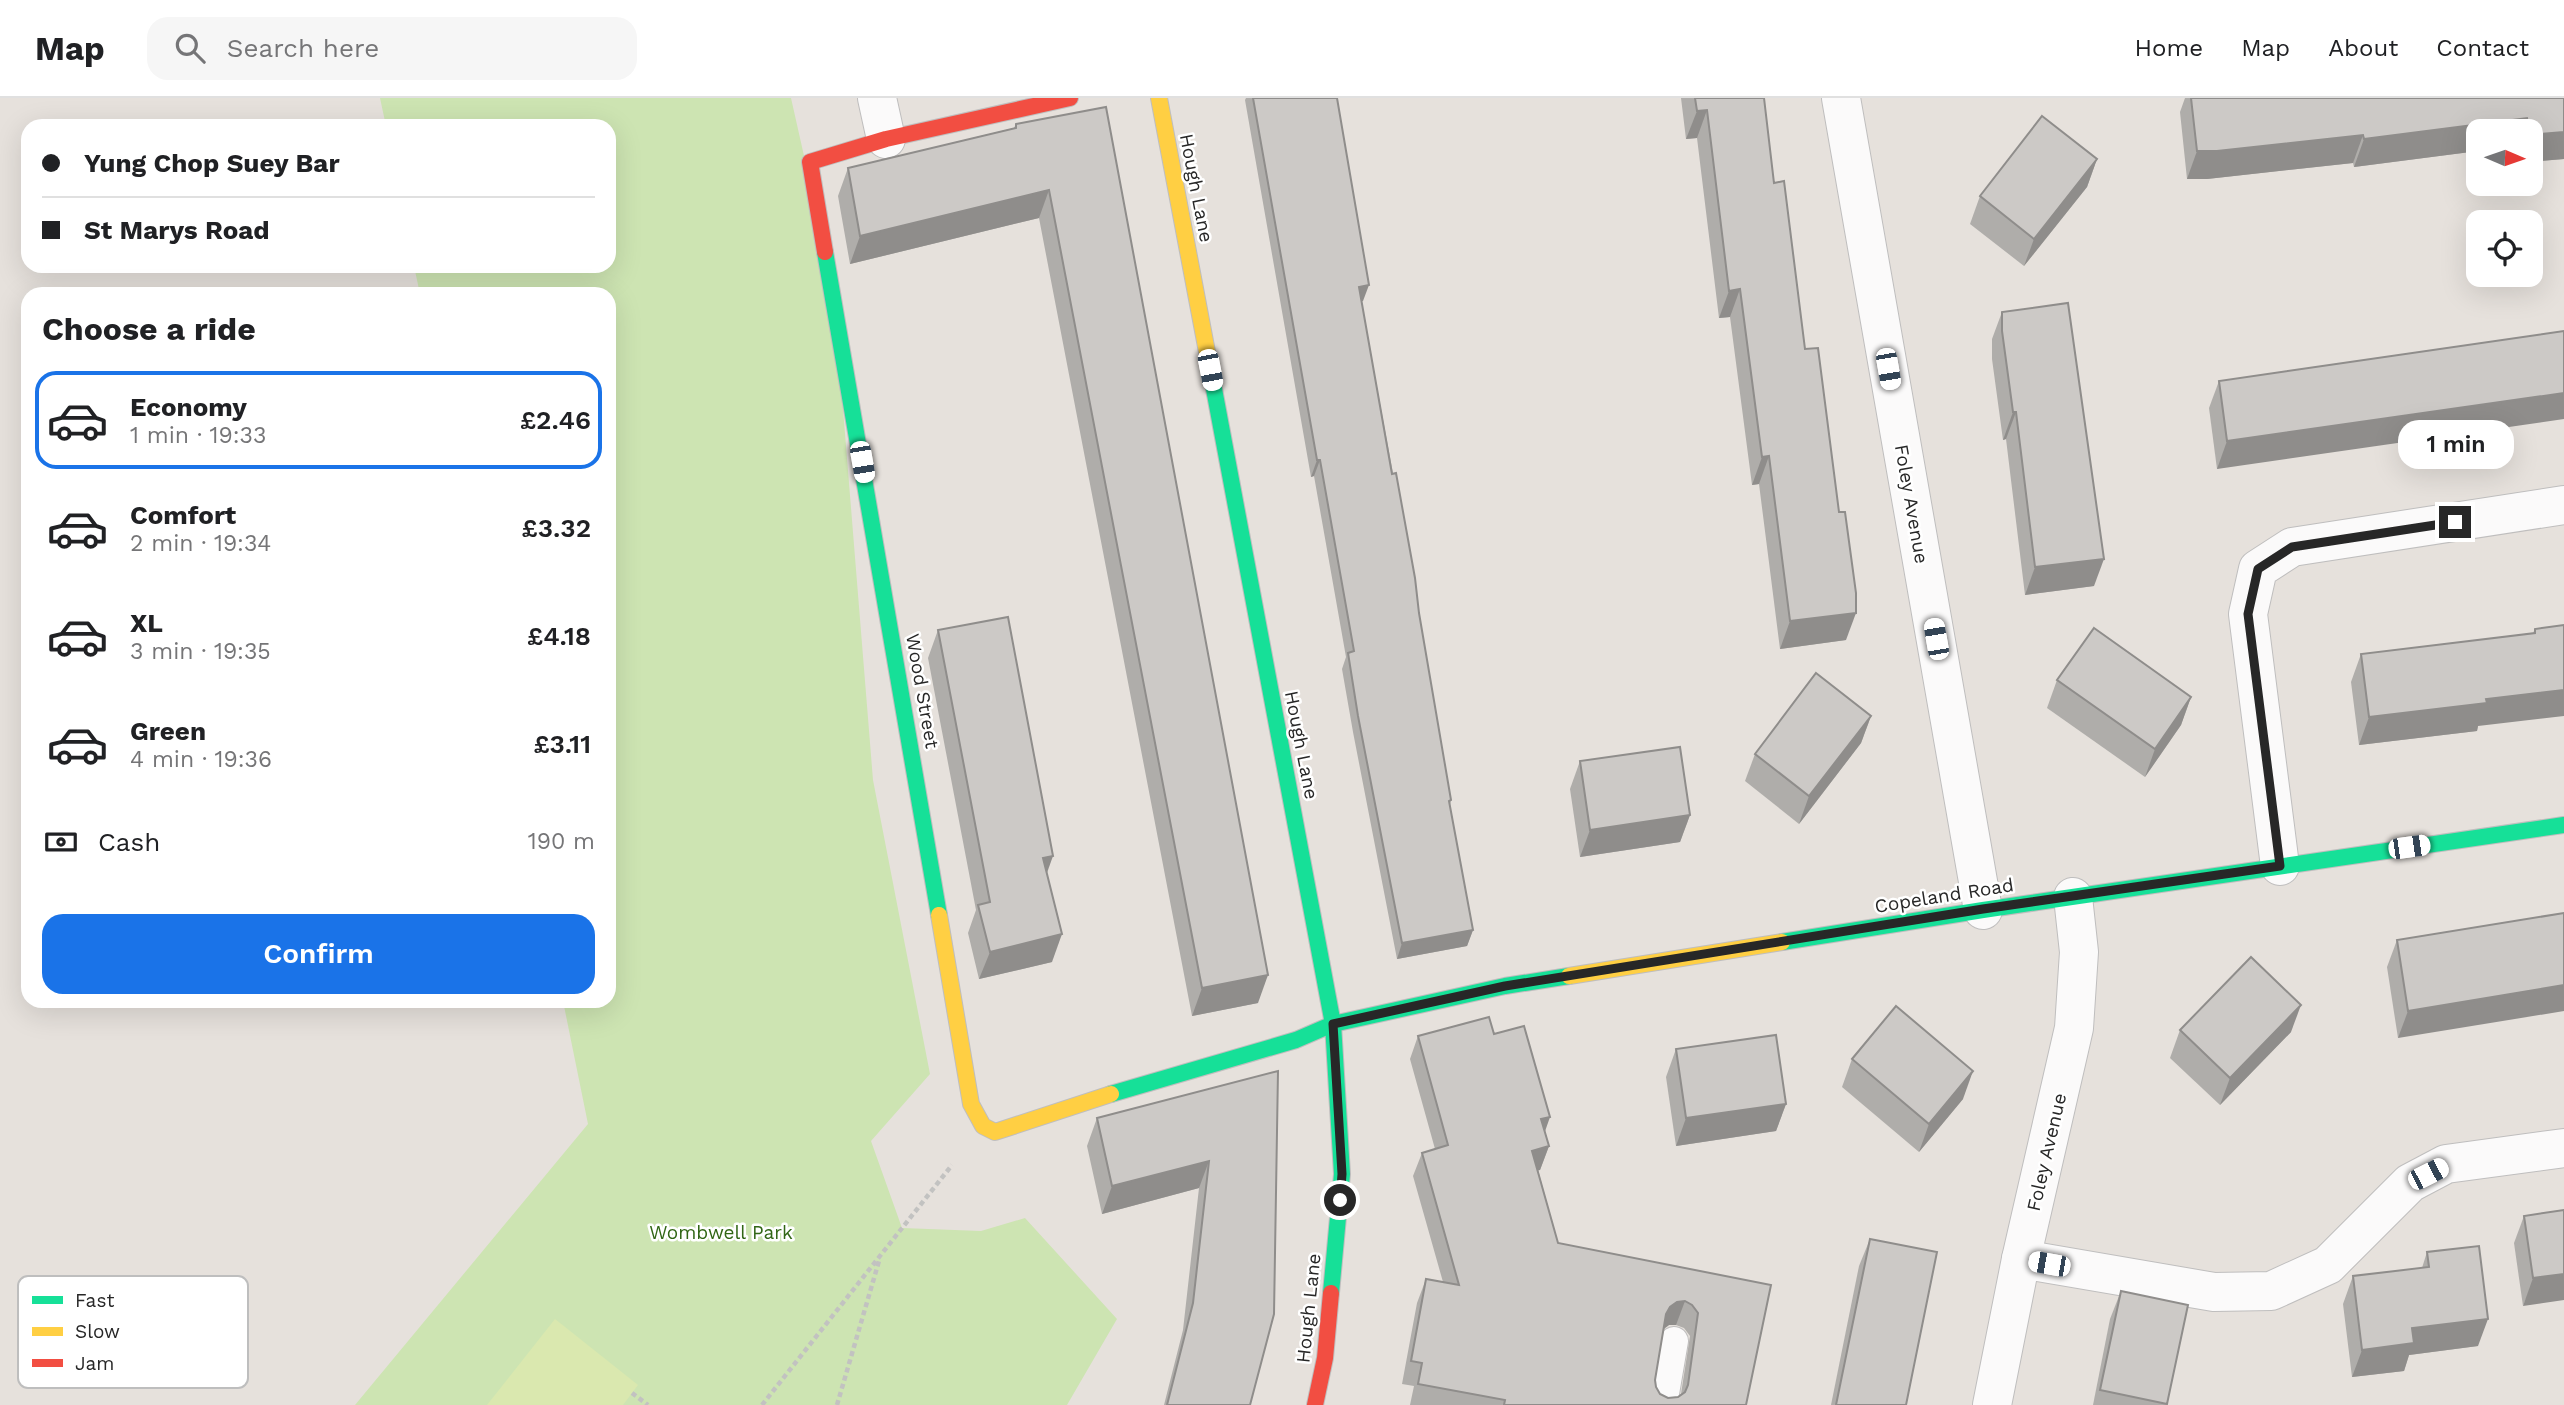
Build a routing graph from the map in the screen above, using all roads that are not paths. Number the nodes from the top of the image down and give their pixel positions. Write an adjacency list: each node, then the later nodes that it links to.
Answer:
1 (877, 98): 5 (street)
2 (1070, 98): 5 (street, Wood Street)
3 (1159, 98): 11 (street, Hough Lane)
4 (1841, 98): 10 (street, Foley Avenue)
5 (886, 139): 11 (street, Wood Street)
6 (2564, 505): 8 (street)
7 (2564, 825): 8 (street, Copeland Road)
8 (2280, 866): 9 (street, Copeland Road)
9 (2074, 897): 10 (street, Copeland Road); 13 (street, Foley Avenue)
10 (1983, 909): 11 (street, Copeland Road)
11 (1333, 1024): 15 (street, Hough Lane)
12 (2564, 1148): 13 (street)
13 (2021, 1259): 17 (street, Foley Avenue)
14 (1674, 1341): 16 (lane)
15 (1315, 1405)
16 (1662, 1405)
17 (1992, 1405)

